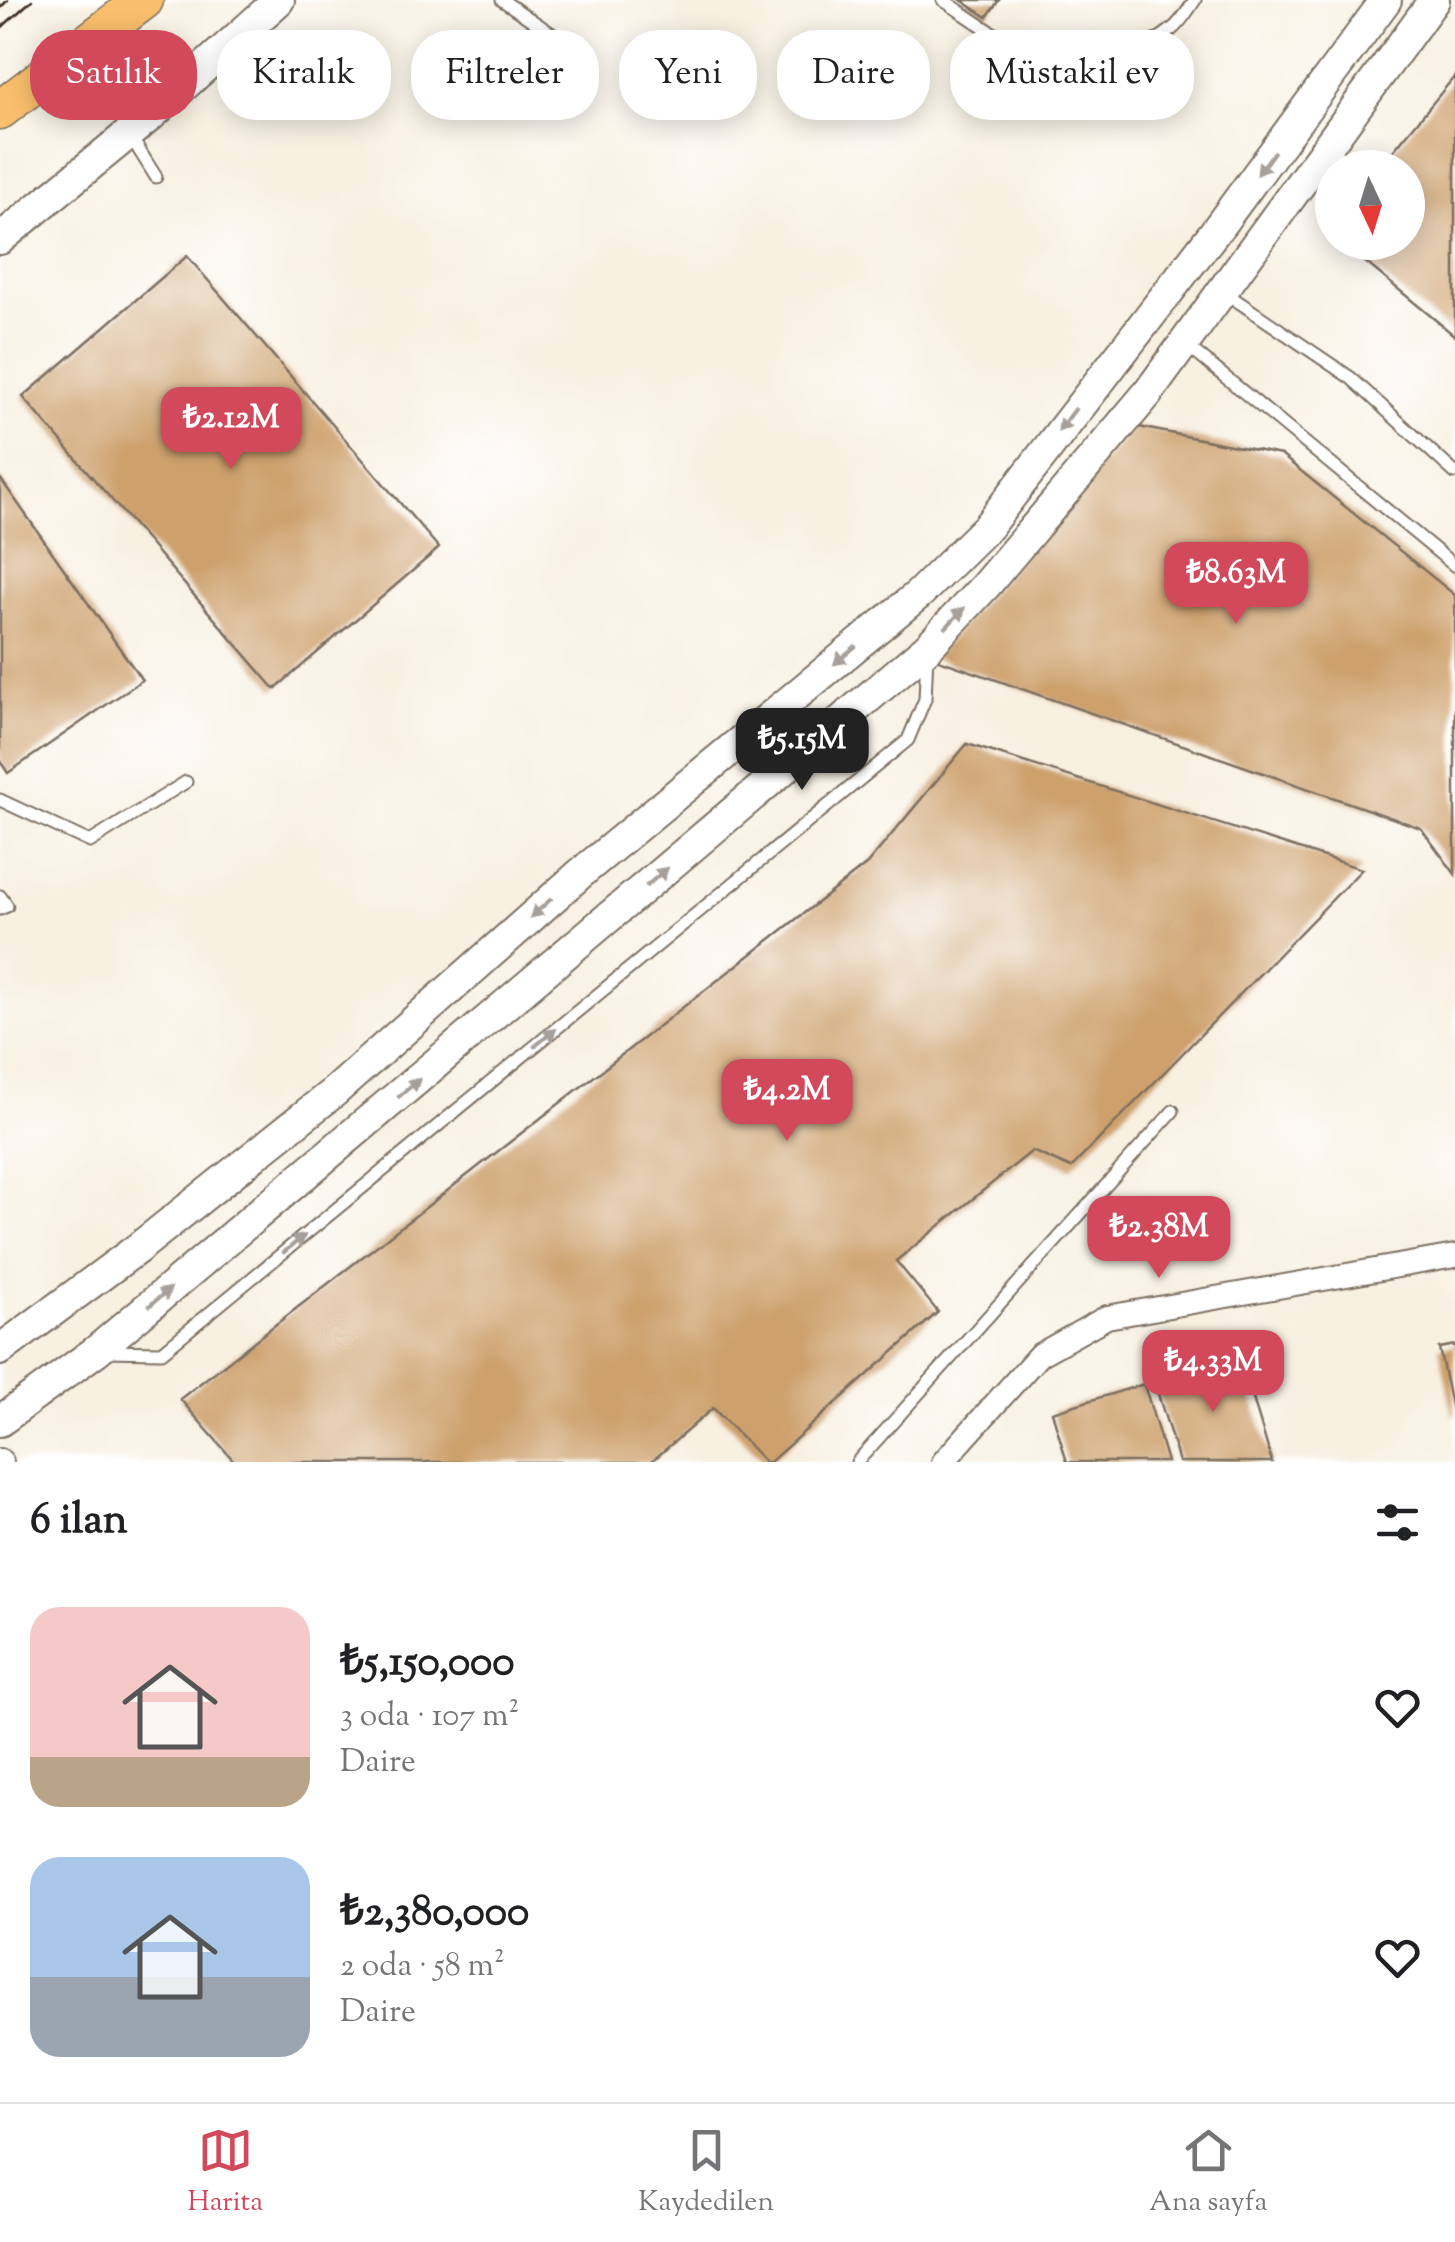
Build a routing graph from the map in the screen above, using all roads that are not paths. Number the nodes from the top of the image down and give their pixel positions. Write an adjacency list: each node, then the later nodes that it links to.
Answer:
1 (109, 0): 10 (highway)
2 (144, 0): 11 (highway)
3 (279, 0): 12 (street)
4 (502, 0): 9 (lane)
5 (943, 0): 6 (lane)
6 (1195, 0)
7 (1386, 0): 26 (street, one-way to 26)
8 (1434, 0): 15 (street)
9 (546, 30)
10 (0, 103)
11 (0, 110)
12 (128, 134): 13 (lane); 14 (street)
13 (156, 177)
14 (0, 239)
15 (1224, 292): 16 (street); 17 (lane)
16 (1185, 344): 18 (lane); 19 (street, one-way to 16)
17 (1455, 474)
18 (1455, 566)
19 (927, 648): 27 (street, one-way to 19); 27 (lane, one-way to 19)
20 (186, 782): 21 (lane)
21 (0, 800)
22 (0, 896): 23 (lane)
23 (0, 909)
24 (1172, 1111): 29 (lane)
25 (1455, 1256): 30 (street)
26 (0, 1350)
27 (96, 1351): 28 (street)
28 (0, 1420)
29 (857, 1462)
30 (942, 1462)

